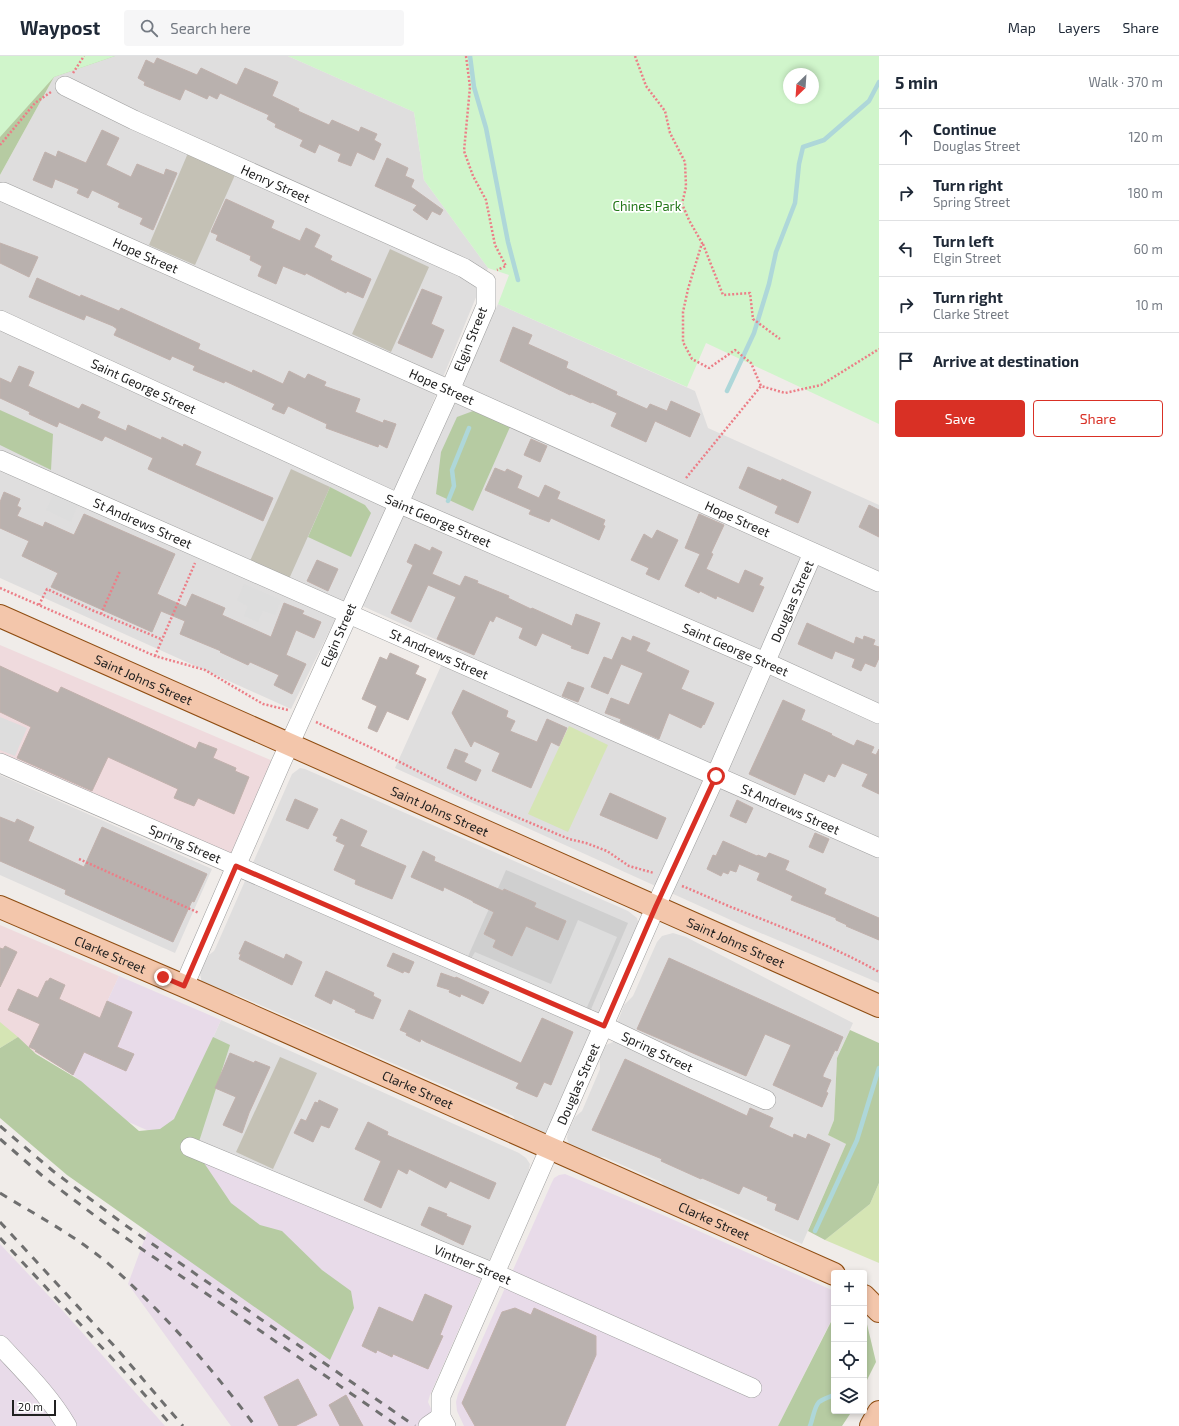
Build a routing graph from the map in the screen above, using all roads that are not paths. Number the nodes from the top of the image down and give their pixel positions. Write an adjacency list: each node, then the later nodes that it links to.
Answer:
1 (57, 89): 3 (street, Henry Street)
2 (3, 192): 5 (street, Hope Street)
3 (486, 282): 5 (street, Elgin Street)
4 (0, 320): 7 (street, Saint George Street)
5 (450, 390): 7 (street, Elgin Street); 8 (street, Hope Street)
6 (0, 460): 10 (street, St Andrews Street)
7 (398, 503): 10 (street, Elgin Street); 12 (street, Saint George Street)
8 (813, 553): 9 (street, Hope Street); 12 (street, Douglas Street)
9 (879, 582)
10 (348, 614): 14 (street, Elgin Street); 16 (street, St Andrews Street)
11 (0, 616): 14 (main road, Saint Johns Street)
12 (765, 662): 13 (street, Saint George Street); 16 (street, Douglas Street)
13 (879, 714)
14 (290, 744): 18 (street, Elgin Street); 19 (main road, Saint Johns Street)
15 (0, 763): 18 (street, Spring Street)
16 (716, 776): 17 (street, St Andrews Street); 19 (street, Douglas Street)
17 (879, 848)
18 (236, 866): 21 (street, Elgin Street); 23 (street, Spring Street)
19 (656, 906): 22 (main road, Saint Johns Street); 23 (street, Douglas Street)
20 (0, 907): 21 (main road, Clarke Street)
21 (184, 986): 26 (main road, Clarke Street)
22 (879, 1006)
23 (604, 1026): 24 (street, Spring Street); 26 (street, Douglas Street)
24 (766, 1100)
25 (190, 1147): 27 (street, Vintner Street)
26 (550, 1149): 27 (street, Douglas Street); 28 (main road, Clarke Street)
27 (494, 1273): 34 (street, Vintner Street); 36 (street, Douglas Street)
28 (831, 1273)
29 (867, 1289): 30 (main road)
30 (879, 1295)
31 (867, 1299): 32 (main road)
32 (879, 1311)
33 (0, 1345): 37 (street)
34 (752, 1388)
35 (879, 1412): 38 (main road)
36 (439, 1423)
37 (67, 1426)
38 (871, 1426)

